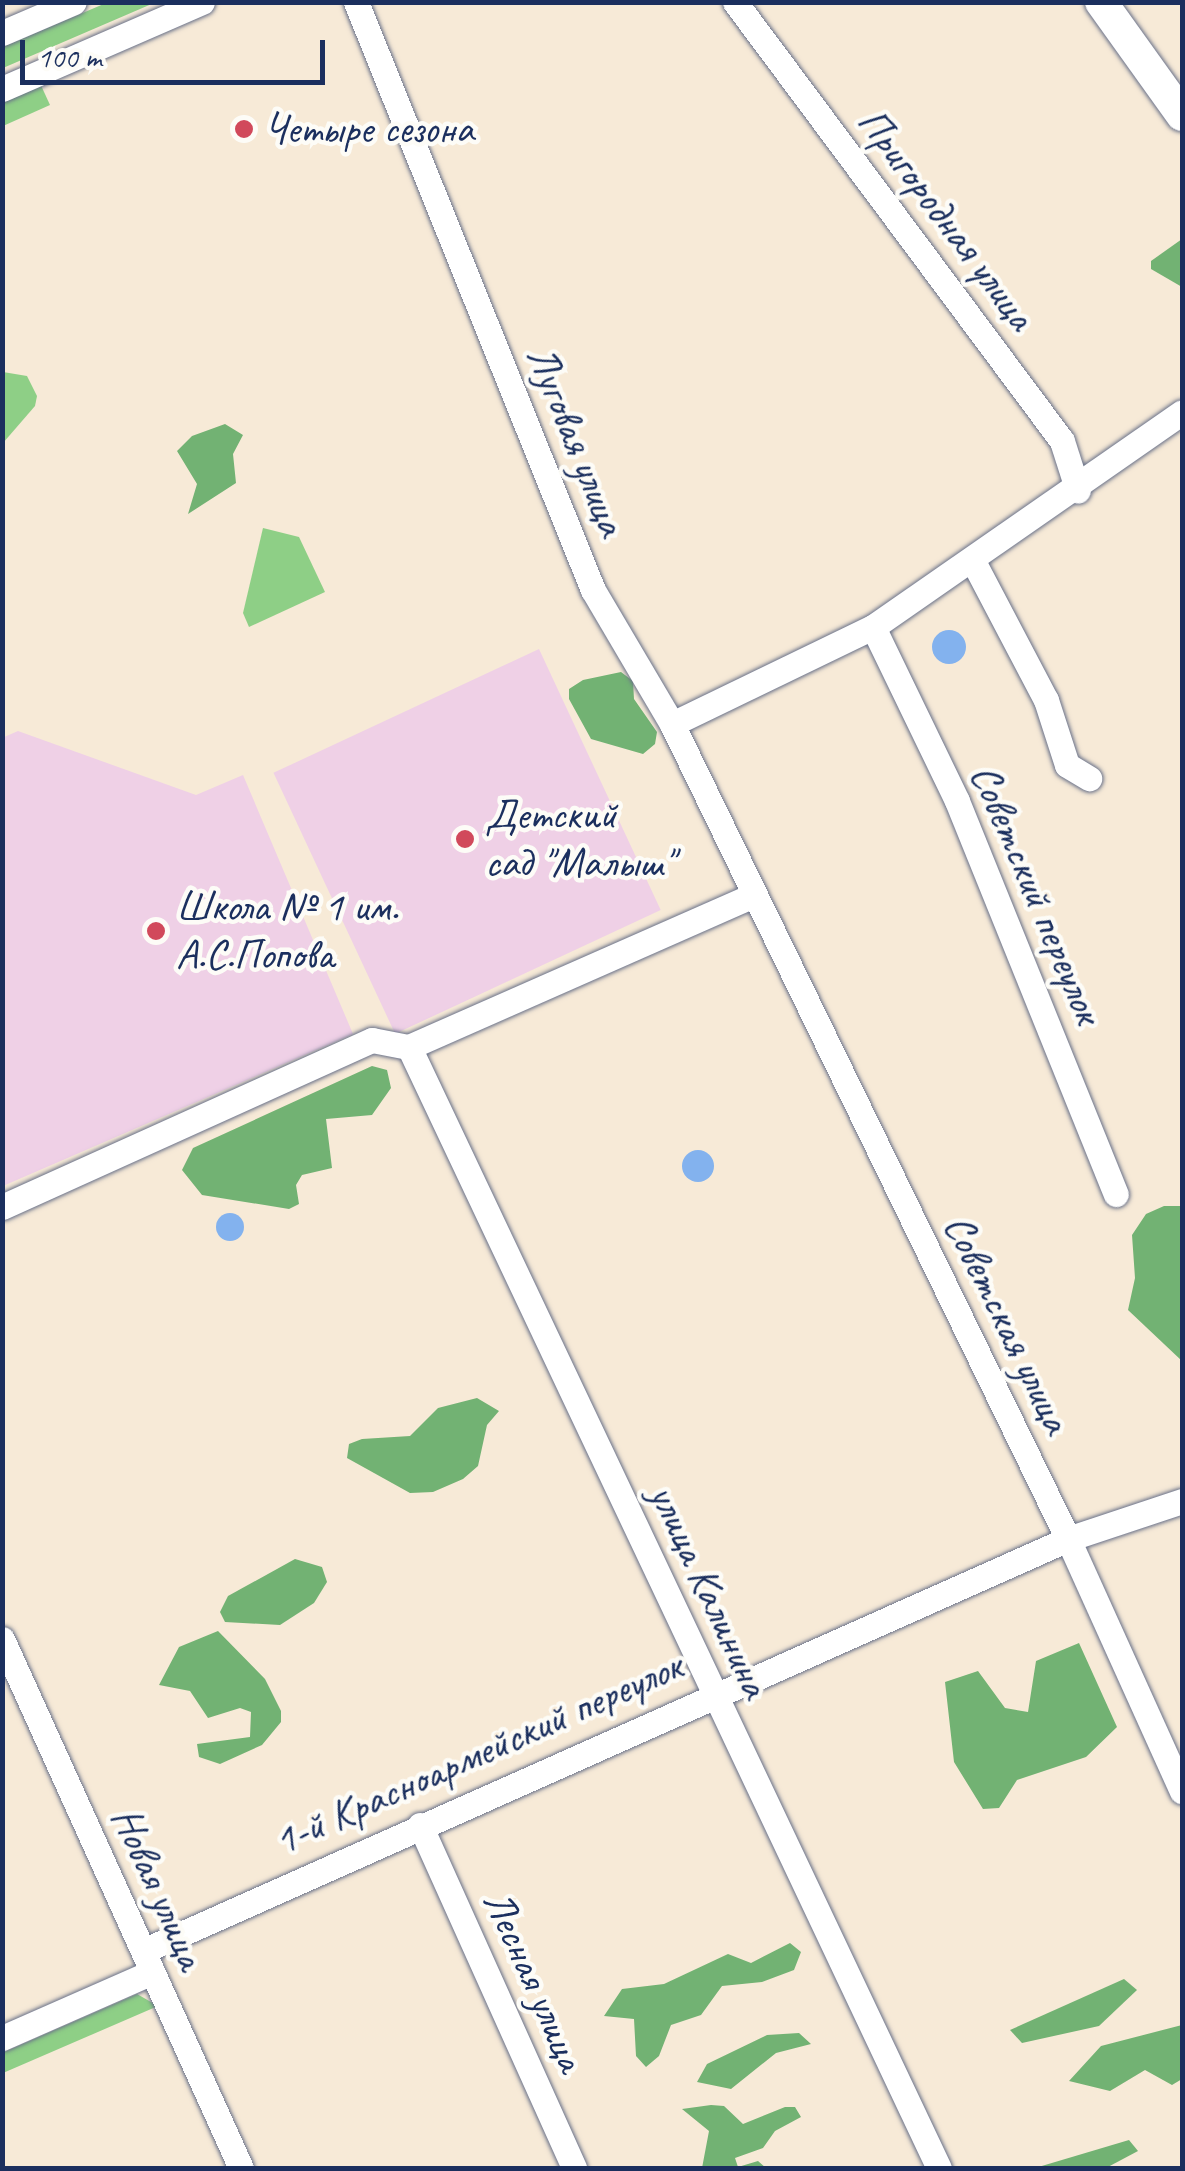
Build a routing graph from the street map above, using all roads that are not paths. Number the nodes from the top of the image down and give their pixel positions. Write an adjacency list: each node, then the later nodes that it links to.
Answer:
1 (74, 2): 6 (street)
2 (202, 2): 7 (street)
3 (356, 2): 13 (street, Луговая улица)
4 (735, 2): 10 (street, Пригородная улица)
5 (1101, 2): 8 (main road)
6 (2, 33)
7 (2, 88)
8 (1182, 115)
9 (1182, 412): 10 (street)
10 (1078, 490): 11 (street)
11 (974, 562): 12 (street); 14 (street)
12 (874, 627): 13 (street); 17 (street, Советский переулок)
13 (672, 724): 15 (street, Луговая улица)
14 (1089, 778)
15 (754, 895): 16 (street); 20 (street, Советская улица)
16 (409, 1047): 18 (street); 22 (street, улица Калинина)
17 (1116, 1194)
18 (2, 1208)
19 (1182, 1500): 20 (street, 1-й Красноармейский переулок)
20 (1068, 1539): 22 (street, 1-й Красноармейский переулок); 23 (street, Советская улица)
21 (2, 1639): 25 (street, Новая улица)
22 (712, 1694): 24 (street, 1-й Красноармейский переулок); 29 (street, улица Калинина)
23 (1182, 1792)
24 (420, 1826): 25 (street, 1-й Красноармейский переулок); 28 (street, Лесная улица)
25 (147, 1962): 26 (street, 1-й Красноармейский переулок); 27 (street, Новая улица)
26 (2, 2038)
27 (241, 2168)
28 (574, 2168)
29 (939, 2168)

